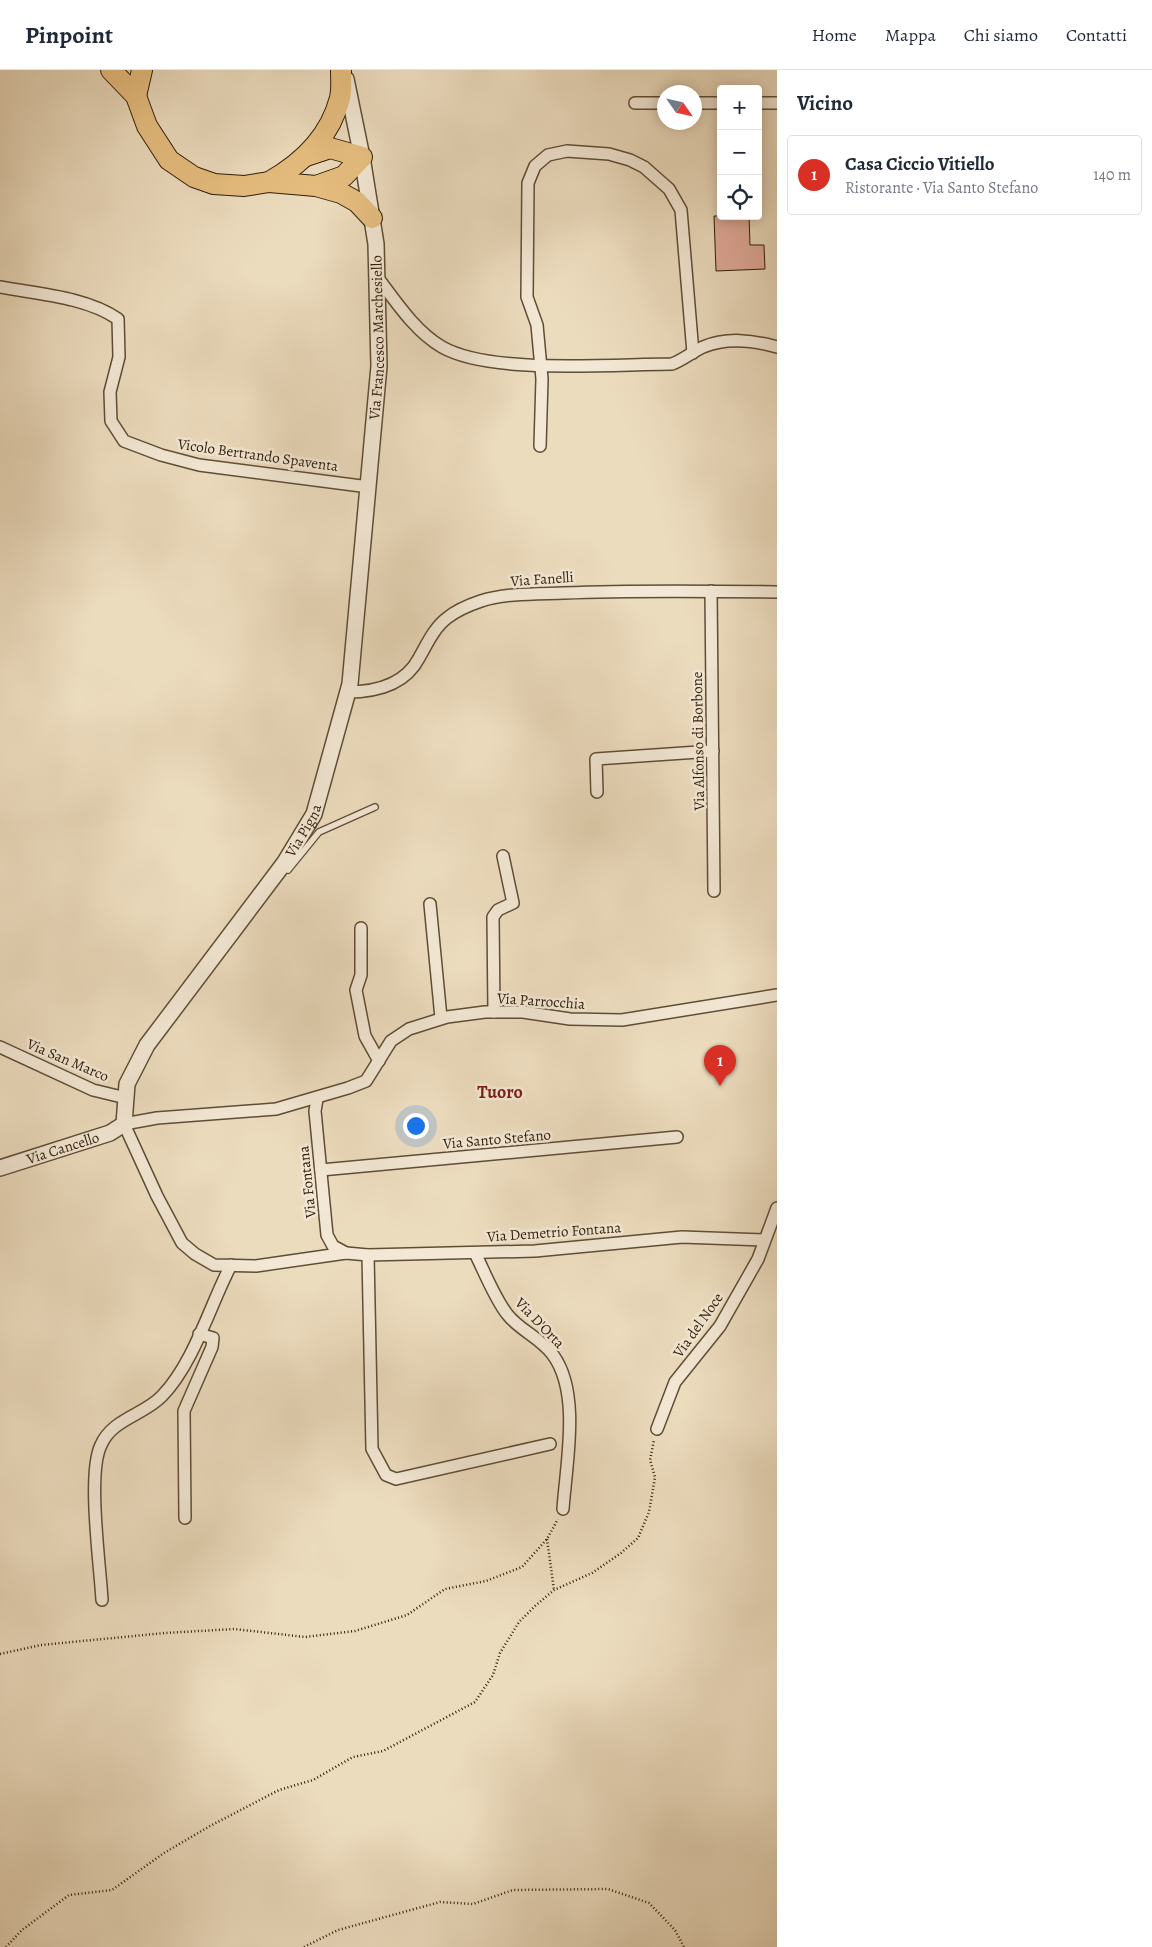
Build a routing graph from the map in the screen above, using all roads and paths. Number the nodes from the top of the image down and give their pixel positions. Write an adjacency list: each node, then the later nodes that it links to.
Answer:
1 (111, 70): 4 (highway)
2 (142, 70): 4 (highway)
3 (343, 70): 11 (highway); 12 (street, Via Francesco Marchesiello)
4 (136, 96): 13 (highway)
5 (635, 103): 6 (street)
6 (657, 103)
7 (702, 103): 8 (street)
8 (717, 103)
9 (762, 103): 10 (street)
10 (777, 103)
11 (306, 156): 12 (highway); 13 (highway)
12 (362, 158): 14 (highway); 15 (street, Via Francesco Marchesiello)
13 (269, 182): 14 (highway)
14 (316, 186): 15 (highway)
15 (372, 218): 16 (street, Via Francesco Marchesiello)
16 (378, 278): 20 (street); 22 (street, Via Francesco Marchesiello)
17 (0, 287): 22 (street, Vicolo Bertrando Spaventa)
18 (777, 346): 19 (street)
19 (693, 353): 20 (street); 20 (street)
20 (540, 365): 21 (street)
21 (540, 446)
22 (369, 488): 25 (street, Via Pigna)
23 (711, 591): 24 (street, Via Fanelli); 25 (street, Via Fanelli); 26 (street, Via Alfonso di Borbone)
24 (777, 592)
25 (348, 692): 33 (street, Via Pigna)
26 (713, 751): 27 (street); 30 (street, Via Alfonso di Borbone)
27 (597, 792)
28 (375, 807): 33 (lane)
29 (503, 856): 35 (street)
30 (714, 891)
31 (430, 904): 36 (street)
32 (361, 928): 38 (street)
33 (231, 932): 39 (street, Via Pigna)
34 (777, 995): 35 (street, Via Parrocchia)
35 (494, 1012): 36 (street, Via Parrocchia)
36 (441, 1018): 38 (street, Via Parrocchia)
37 (0, 1047): 39 (street, Via San Marco)
38 (379, 1061): 40 (street, Via Parrocchia)
39 (126, 1098): 41 (street, Via Pigna)
40 (316, 1099): 41 (street, Via Parrocchia); 44 (street, Via Fontana)
41 (124, 1124): 43 (street, Via Cancello); 51 (street, Via Demetrio Fontana)
42 (676, 1137): 44 (street, Via Santo Stefano)
43 (0, 1168)
44 (321, 1170): 48 (street, Via Fontana)
45 (777, 1208): 47 (street, Via del Noce)
46 (777, 1233): 47 (street)
47 (764, 1240): 49 (street, Via Demetrio Fontana); 53 (street, Via del Noce)
48 (346, 1253): 50 (street, Via Demetrio Fontana); 51 (street, Via Demetrio Fontana)
49 (475, 1253): 50 (street, Via Demetrio Fontana); 55 (street, Via D'Orta)
50 (368, 1256): 54 (street)
51 (231, 1265): 52 (street)
52 (199, 1334): 56 (street); 59 (street)
53 (657, 1429): 58 (path)
54 (550, 1444)
55 (563, 1509): 57 (path)
56 (185, 1518)
57 (547, 1539): 58 (path); 60 (path)
58 (554, 1590): 61 (path)
59 (102, 1600)
60 (0, 1654)
61 (6, 1947)
62 (304, 1947): 63 (path)
63 (684, 1947)

